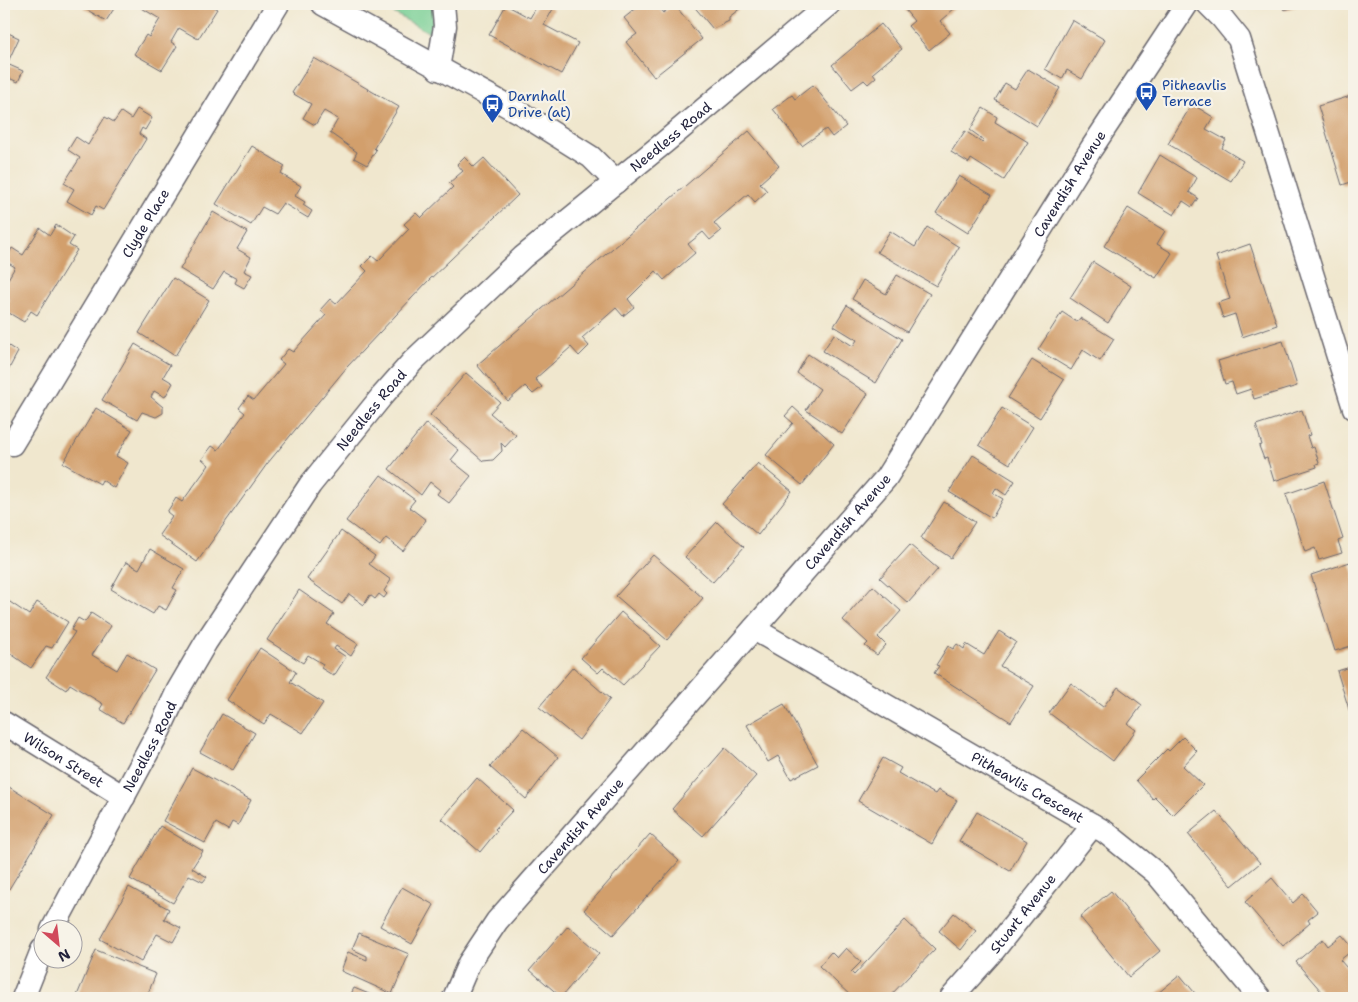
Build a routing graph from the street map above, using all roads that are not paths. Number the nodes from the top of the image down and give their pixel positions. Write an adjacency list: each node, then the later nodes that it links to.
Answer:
1 (278, 4): 10 (street, Clyde Place)
2 (323, 4): 7 (street)
3 (443, 4): 7 (street)
4 (829, 4): 8 (street, Needless Road)
5 (1187, 4): 11 (street, Cavendish Avenue)
6 (1208, 4): 9 (street)
7 (438, 69): 8 (street)
8 (616, 182): 13 (street, Needless Road)
9 (1354, 408)
10 (12, 444)
11 (754, 629): 14 (street, Pitheavlis Crescent); 18 (street, Cavendish Avenue)
12 (4, 723): 13 (street, Wilson Street)
13 (124, 797): 15 (street, Needless Road)
14 (1093, 825): 19 (street, Stuart Avenue); 20 (street, Pitheavlis Crescent)
15 (57, 920)
16 (34, 970): 17 (street)
17 (22, 998)
18 (454, 998)
19 (951, 998)
20 (1260, 998)

